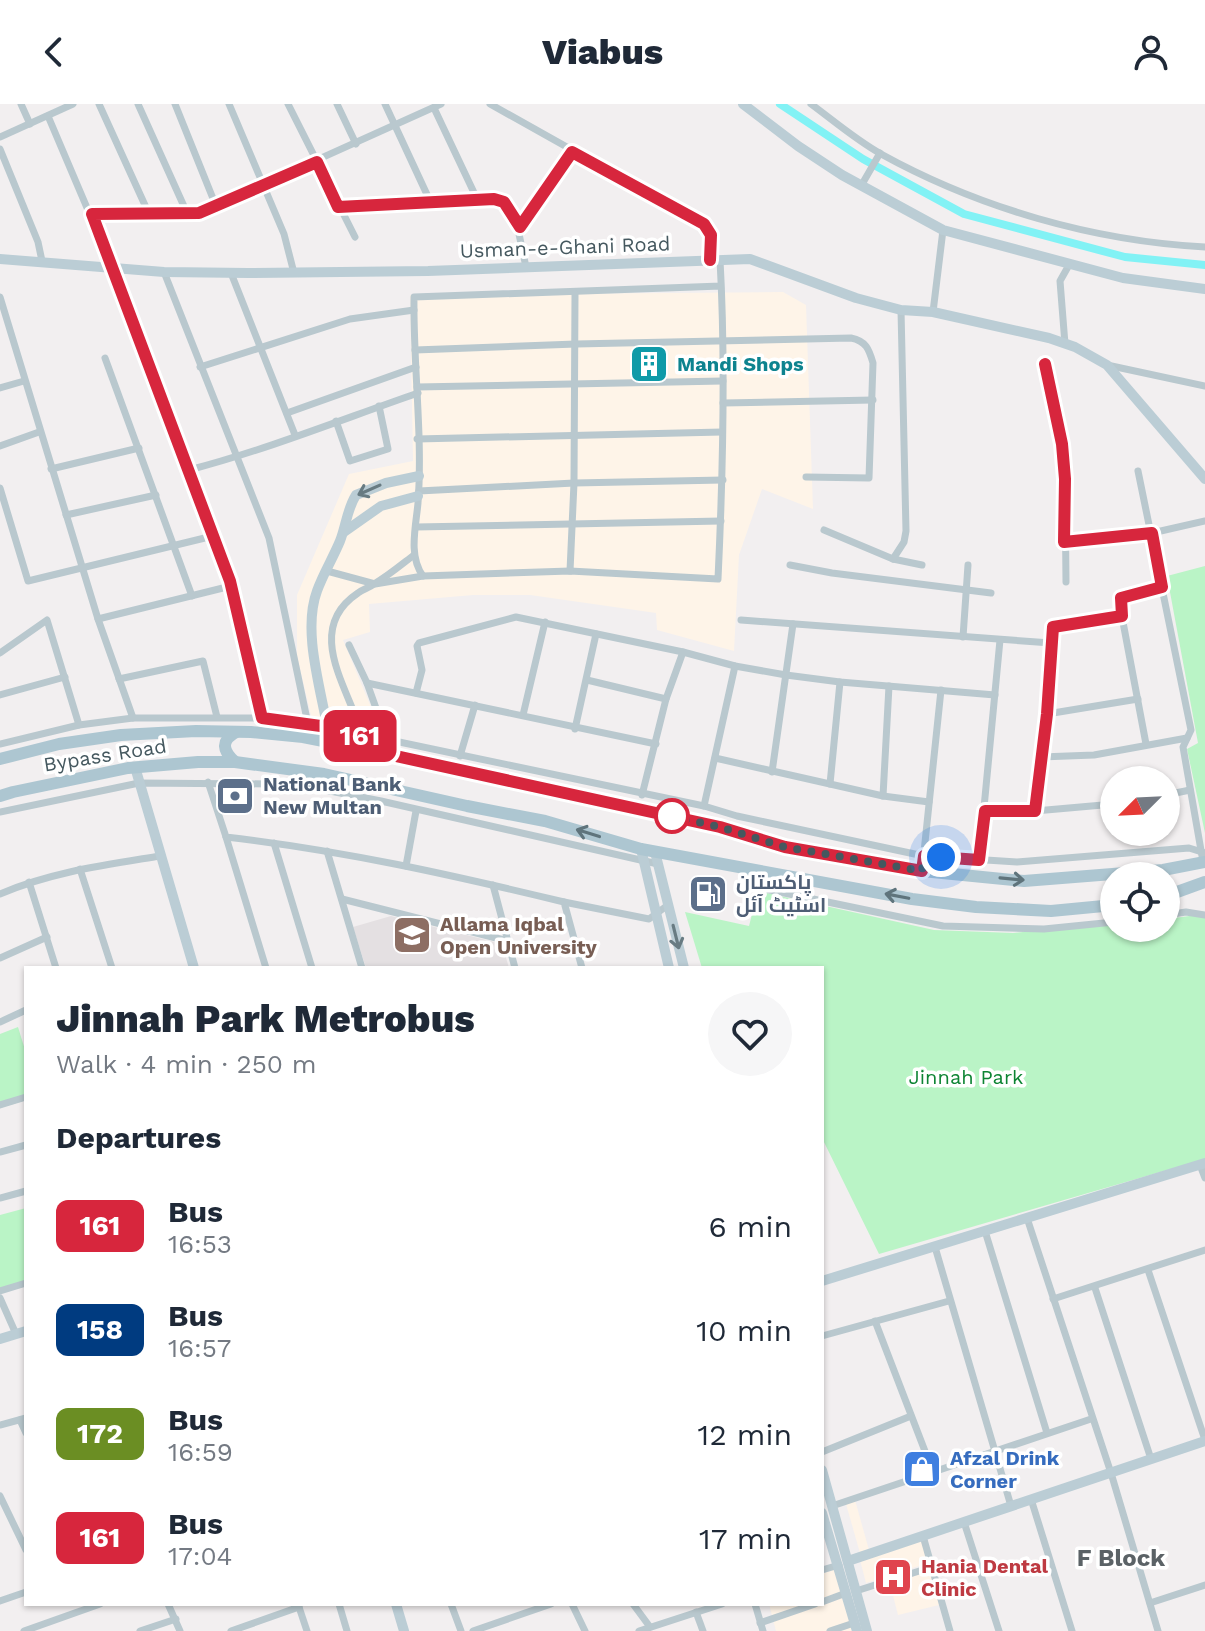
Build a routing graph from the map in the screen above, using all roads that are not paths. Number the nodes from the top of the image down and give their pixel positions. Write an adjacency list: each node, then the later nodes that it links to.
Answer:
1 (21, 104): 16 (street)
2 (73, 104): 14 (street)
3 (99, 104): 32 (street)
4 (138, 104): 30 (street)
5 (175, 104): 28 (street)
6 (229, 104): 24 (street)
7 (288, 104): 23 (street)
8 (337, 104): 19 (street)
9 (385, 104): 17 (street)
10 (490, 104): 21 (street)
11 (743, 104): 25 (street)
12 (811, 104): 22 (street)
13 (437, 106): 17 (street); 26 (street)
14 (60, 107): 15 (street)
15 (48, 116): 16 (street); 31 (street)
16 (30, 124): 18 (street)
17 (395, 126): 19 (street); 27 (street)
18 (0, 137)
19 (356, 144): 23 (street)
20 (0, 149): 39 (street)
21 (572, 152): 33 (street); 38 (street)
22 (879, 155): 25 (street); 36 (street)
23 (317, 162): 24 (street); 29 (street)
24 (264, 185): 28 (street); 45 (street)
25 (861, 186): 34 (street)
26 (477, 199): 27 (street); 33 (street)
27 (430, 201): 29 (street)
28 (216, 206): 30 (street)
29 (338, 207): 35 (street)
30 (187, 213): 32 (street)
31 (92, 214): 32 (street); 42 (street)
32 (149, 214)
33 (520, 227): 41 (street)
34 (943, 230): 40 (street); 52 (street)
35 (355, 237)
36 (1205, 247)
37 (0, 259): 39 (street, Usman-e-Ghani Road)
38 (715, 260): 41 (street, Usman-e-Ghani Road); 46 (street); 51 (street, Usman-e-Ghani Road)
39 (42, 261): 42 (street, Usman-e-Ghani Road)
40 (1069, 265): 47 (street); 55 (street)
41 (526, 267): 45 (street, Usman-e-Ghani Road)
42 (113, 269): 43 (street, Usman-e-Ghani Road); 83 (street)
43 (164, 272): 44 (street, Usman-e-Ghani Road); 61 (street)
44 (231, 273): 45 (street, Usman-e-Ghani Road); 56 (street)
45 (294, 273)
46 (721, 286): 48 (street); 53 (street)
47 (1205, 289)
48 (575, 294): 50 (street); 54 (street)
49 (0, 297): 63 (street)
50 (414, 310): 56 (street); 57 (street)
51 (901, 310): 52 (street, Usman-e-Ghani Road); 105 (street)
52 (933, 312): 55 (street, Usman-e-Ghani Road)
53 (724, 342): 54 (street); 64 (street); 69 (street)
54 (576, 344): 57 (street); 65 (street)
55 (1065, 344): 60 (street, Usman-e-Ghani Road)
56 (261, 347): 61 (street); 72 (street)
57 (415, 350): 62 (street)
58 (105, 358): 80 (street)
59 (1045, 364): 102 (street)
60 (1107, 365): 66 (street); 87 (street, Usman-e-Ghani Road)
61 (200, 367): 81 (street)
62 (416, 367): 68 (street); 72 (street)
63 (24, 381): 67 (street); 74 (street)
64 (723, 381): 65 (street); 70 (street)
65 (575, 386): 68 (street); 76 (street)
66 (1205, 386)
67 (0, 388)
68 (418, 390): 71 (street); 78 (street)
69 (873, 400): 70 (street); 86 (street)
70 (723, 403): 75 (street)
71 (379, 406): 73 (street); 73 (street)
72 (287, 413): 77 (street)
73 (336, 421): 77 (street)
74 (39, 432): 79 (street); 82 (street)
75 (722, 432): 76 (street); 88 (street)
76 (574, 434): 78 (street); 89 (street)
77 (295, 435): 81 (street)
78 (417, 439): 85 (street)
79 (0, 446)
80 (139, 448): 82 (street); 92 (street)
81 (236, 458): 83 (street); 152 (street)
82 (51, 469): 93 (street)
83 (189, 470): 101 (street)
84 (1138, 471): 100 (street)
85 (419, 476): 91 (street); 99 (street, one-way to 99)
86 (806, 477)
87 (1205, 479)
88 (723, 480): 89 (street); 94 (street)
89 (574, 483): 91 (street); 96 (street)
90 (0, 488): 109 (street)
91 (418, 494): 97 (street); 99 (street)
92 (156, 495): 93 (street); 103 (street)
93 (66, 515): 109 (street)
94 (721, 521): 96 (street); 111 (street)
95 (1205, 521): 100 (street)
96 (572, 525): 97 (street); 111 (street)
97 (416, 527): 104 (street)
98 (824, 530): 105 (street)
99 (344, 532): 110 (street)
100 (1152, 533): 102 (street); 116 (street)
101 (213, 536): 103 (street); 115 (street)
102 (1064, 542): 113 (street)
103 (175, 547): 109 (street); 119 (street)
104 (414, 555): 112 (street); 114 (street)
105 (893, 559): 107 (street)
106 (790, 565): 117 (street)
107 (922, 565)
108 (968, 565): 117 (street)
109 (83, 569): 121 (street)
110 (327, 571): 114 (street); 154 (street)
111 (570, 571): 112 (street)
112 (423, 576): 114 (street)
113 (1066, 582)
114 (375, 584): 161 (street)
115 (231, 586): 119 (street); 151 (street)
116 (1162, 587): 120 (street); 158 (street)
117 (966, 589): 118 (street); 126 (street)
118 (991, 593)
119 (192, 596): 121 (street)
120 (1122, 616): 128 (street); 145 (street)
121 (98, 619): 135 (street)
122 (741, 620): 124 (street)
123 (545, 622): 125 (street); 141 (street); 148 (street)
124 (793, 624): 126 (street); 133 (street)
125 (596, 634): 130 (street); 136 (street)
126 (963, 637): 127 (street)
127 (1000, 640): 128 (street); 143 (street)
128 (1051, 643): 147 (street)
129 (349, 645): 138 (street)
130 (683, 652): 132 (street); 144 (street)
131 (0, 653): 134 (street)
132 (735, 666): 133 (street); 167 (street)
133 (786, 675): 137 (street); 172 (street)
134 (65, 677): 142 (street); 153 (street)
135 (119, 679): 149 (street); 150 (street)
136 (587, 680): 144 (street); 155 (street)
137 (840, 682): 139 (street); 175 (street)
138 (367, 683): 141 (street); 159 (street)
139 (889, 686): 140 (street); 180 (street)
140 (941, 690): 143 (street); 181 (street)
141 (416, 693): 146 (street)
142 (0, 695)
143 (995, 695): 186 (street)
144 (666, 699): 163 (street)
145 (1138, 699): 147 (street); 164 (street)
146 (475, 705): 148 (street); 165 (street)
147 (1047, 714): 166 (street)
148 (523, 715): 155 (street)
149 (217, 717): 150 (street); 151 (street)
150 (133, 718): 153 (street)
151 (262, 718): 152 (street)
152 (308, 724): 154 (street)
153 (79, 725): 162 (street)
154 (328, 727): 160 (street); 161 (street)
155 (575, 729): 163 (street)
156 (209, 732): 157 (main road); 168 (main road); 169 (main road)
157 (236, 732): 160 (main road); 170 (main road)
158 (1187, 738): 164 (street); 176 (street)
159 (387, 739): 161 (street); 165 (street)
160 (330, 743): 161 (main road)
161 (364, 743): 184 (main road)
162 (0, 744)
163 (656, 744): 179 (street)
164 (1146, 744): 166 (street)
165 (460, 756): 179 (street)
166 (1041, 757): 187 (street)
167 (715, 758): 172 (street); 183 (street)
168 (0, 759)
169 (207, 762): 170 (main road, Bypass Road); 171 (main road, Bypass Road)
170 (235, 762): 192 (main road, Bypass Road, one-way to 170)
171 (135, 767): 174 (street); 178 (main road, Bypass Road)
172 (772, 772): 175 (street)
173 (208, 782): 174 (street); 185 (street); 189 (street)
174 (139, 783): 188 (street); 193 (street)
175 (830, 784): 180 (street)
176 (1190, 790): 177 (street); 196 (street)
177 (1180, 792)
178 (0, 796)
179 (646, 796): 183 (street); 184 (street)
180 (883, 796): 181 (street)
181 (929, 802): 194 (street)
182 (1100, 805): 187 (street)
183 (704, 806): 194 (street)
184 (647, 810): 201 (main road)
185 (416, 811): 192 (street); 198 (street)
186 (985, 811): 187 (street); 197 (street)
187 (1035, 811)
188 (0, 812)
189 (226, 837): 190 (street); 221 (street)
190 (274, 843): 191 (street); 222 (street)
191 (327, 851): 198 (street); 207 (street)
192 (641, 854): 195 (main road, Bypass Road); 213 (street)
193 (160, 856): 199 (street); 220 (street)
194 (924, 856): 197 (street); 201 (street)
195 (656, 858): 200 (main road, Bypass Road); 209 (street)
196 (1203, 859): 197 (street); 201 (main road, one-way to 196); 203 (main road)
197 (979, 860)
198 (406, 866): 204 (street)
199 (80, 869): 202 (street); 219 (street)
200 (752, 870): 210 (main road, Bypass Road, one-way to 200); 214 (street)
201 (922, 871)
202 (29, 882): 206 (street); 215 (street)
203 (1204, 882): 205 (main road)
204 (493, 885): 208 (street); 216 (street)
205 (1180, 891)
206 (0, 894)
207 (342, 899): 216 (street); 223 (street)
208 (564, 902): 213 (street); 225 (street)
209 (668, 905): 213 (street); 227 (street, one-way to 227)
210 (1100, 906)
211 (1180, 913): 212 (street)
212 (1205, 915)
213 (655, 917): 226 (street)
214 (1100, 923)
215 (47, 937): 217 (street); 218 (street)
216 (508, 941): 224 (street)
217 (0, 958)
218 (55, 966)
219 (111, 966)
220 (193, 966)
221 (265, 966)
222 (311, 966)
223 (361, 966)
224 (514, 966)
225 (581, 966)
226 (668, 966)
227 (683, 966)
228 (24, 1011): 229 (street)
229 (0, 1022)
230 (24, 1098): 231 (street)
231 (0, 1105)
232 (24, 1146): 233 (street)
233 (0, 1152)
234 (1203, 1164): 235 (street); 238 (street)
235 (1205, 1178)
236 (24, 1192): 237 (street)
237 (0, 1198)
238 (1027, 1218): 239 (street); 248 (street)
239 (985, 1231): 240 (street); 258 (street)
240 (935, 1247): 243 (street); 249 (street)
241 (1205, 1250): 242 (street)
242 (1148, 1270): 245 (street); 259 (street)
243 (824, 1280)
244 (24, 1284): 246 (street)
245 (1095, 1288): 248 (street); 262 (street)
246 (0, 1291)
247 (0, 1298): 251 (street)
248 (1053, 1299): 256 (street)
249 (949, 1301): 250 (street); 261 (street)
250 (875, 1321): 252 (street); 254 (street)
251 (21, 1333): 253 (street)
252 (824, 1335)
253 (0, 1339)
254 (911, 1416): 260 (street); 263 (street)
255 (23, 1419): 257 (street)
256 (1091, 1419): 258 (street); 264 (street)
257 (0, 1425)
258 (1047, 1433): 261 (street)
259 (1205, 1441): 262 (street)
260 (824, 1451)
261 (995, 1451): 263 (street); 268 (street)
262 (1151, 1459): 264 (street)
263 (933, 1472): 269 (street)
264 (1111, 1473): 267 (street); 281 (street)
265 (824, 1486): 269 (street)
266 (0, 1496): 272 (street)
267 (1031, 1499): 268 (street); 316 (street)
268 (1011, 1506): 270 (street)
269 (827, 1509): 273 (street)
270 (964, 1522): 271 (street); 315 (street)
271 (923, 1536): 273 (street); 274 (street)
272 (24, 1546)
273 (843, 1563): 275 (street); 277 (street)
274 (932, 1567): 277 (street); 314 (street)
275 (824, 1569)
276 (1205, 1585): 281 (street)
277 (851, 1592): 280 (street); 299 (street); 313 (street)
278 (24, 1593): 279 (street)
279 (0, 1601)
280 (824, 1601)
281 (1150, 1603): 317 (street)
282 (94, 1606): 300 (street)
283 (170, 1606): 296 (street)
284 (296, 1606): 303 (street)
285 (299, 1606): 304 (street)
286 (340, 1606): 305 (street)
287 (397, 1606): 306 (street)
288 (452, 1606): 307 (street)
289 (545, 1606): 308 (street)
290 (573, 1606): 309 (street)
291 (634, 1606): 297 (street)
292 (716, 1606): 295 (street)
293 (756, 1606): 298 (street)
294 (810, 1606): 298 (street)
295 (696, 1612): 297 (street); 311 (street)
296 (176, 1619): 301 (street); 302 (street)
297 (650, 1627): 310 (street)
298 (761, 1627)
299 (855, 1627): 312 (street)
300 (24, 1631)
301 (140, 1631)
302 (180, 1631)
303 (231, 1631)
304 (307, 1631)
305 (347, 1631)
306 (404, 1631)
307 (461, 1631)
308 (473, 1631)
309 (585, 1631)
310 (639, 1631)
311 (703, 1631)
312 (830, 1631)
313 (867, 1631)
314 (950, 1631)
315 (999, 1631)
316 (1072, 1631)
317 (1158, 1631)

